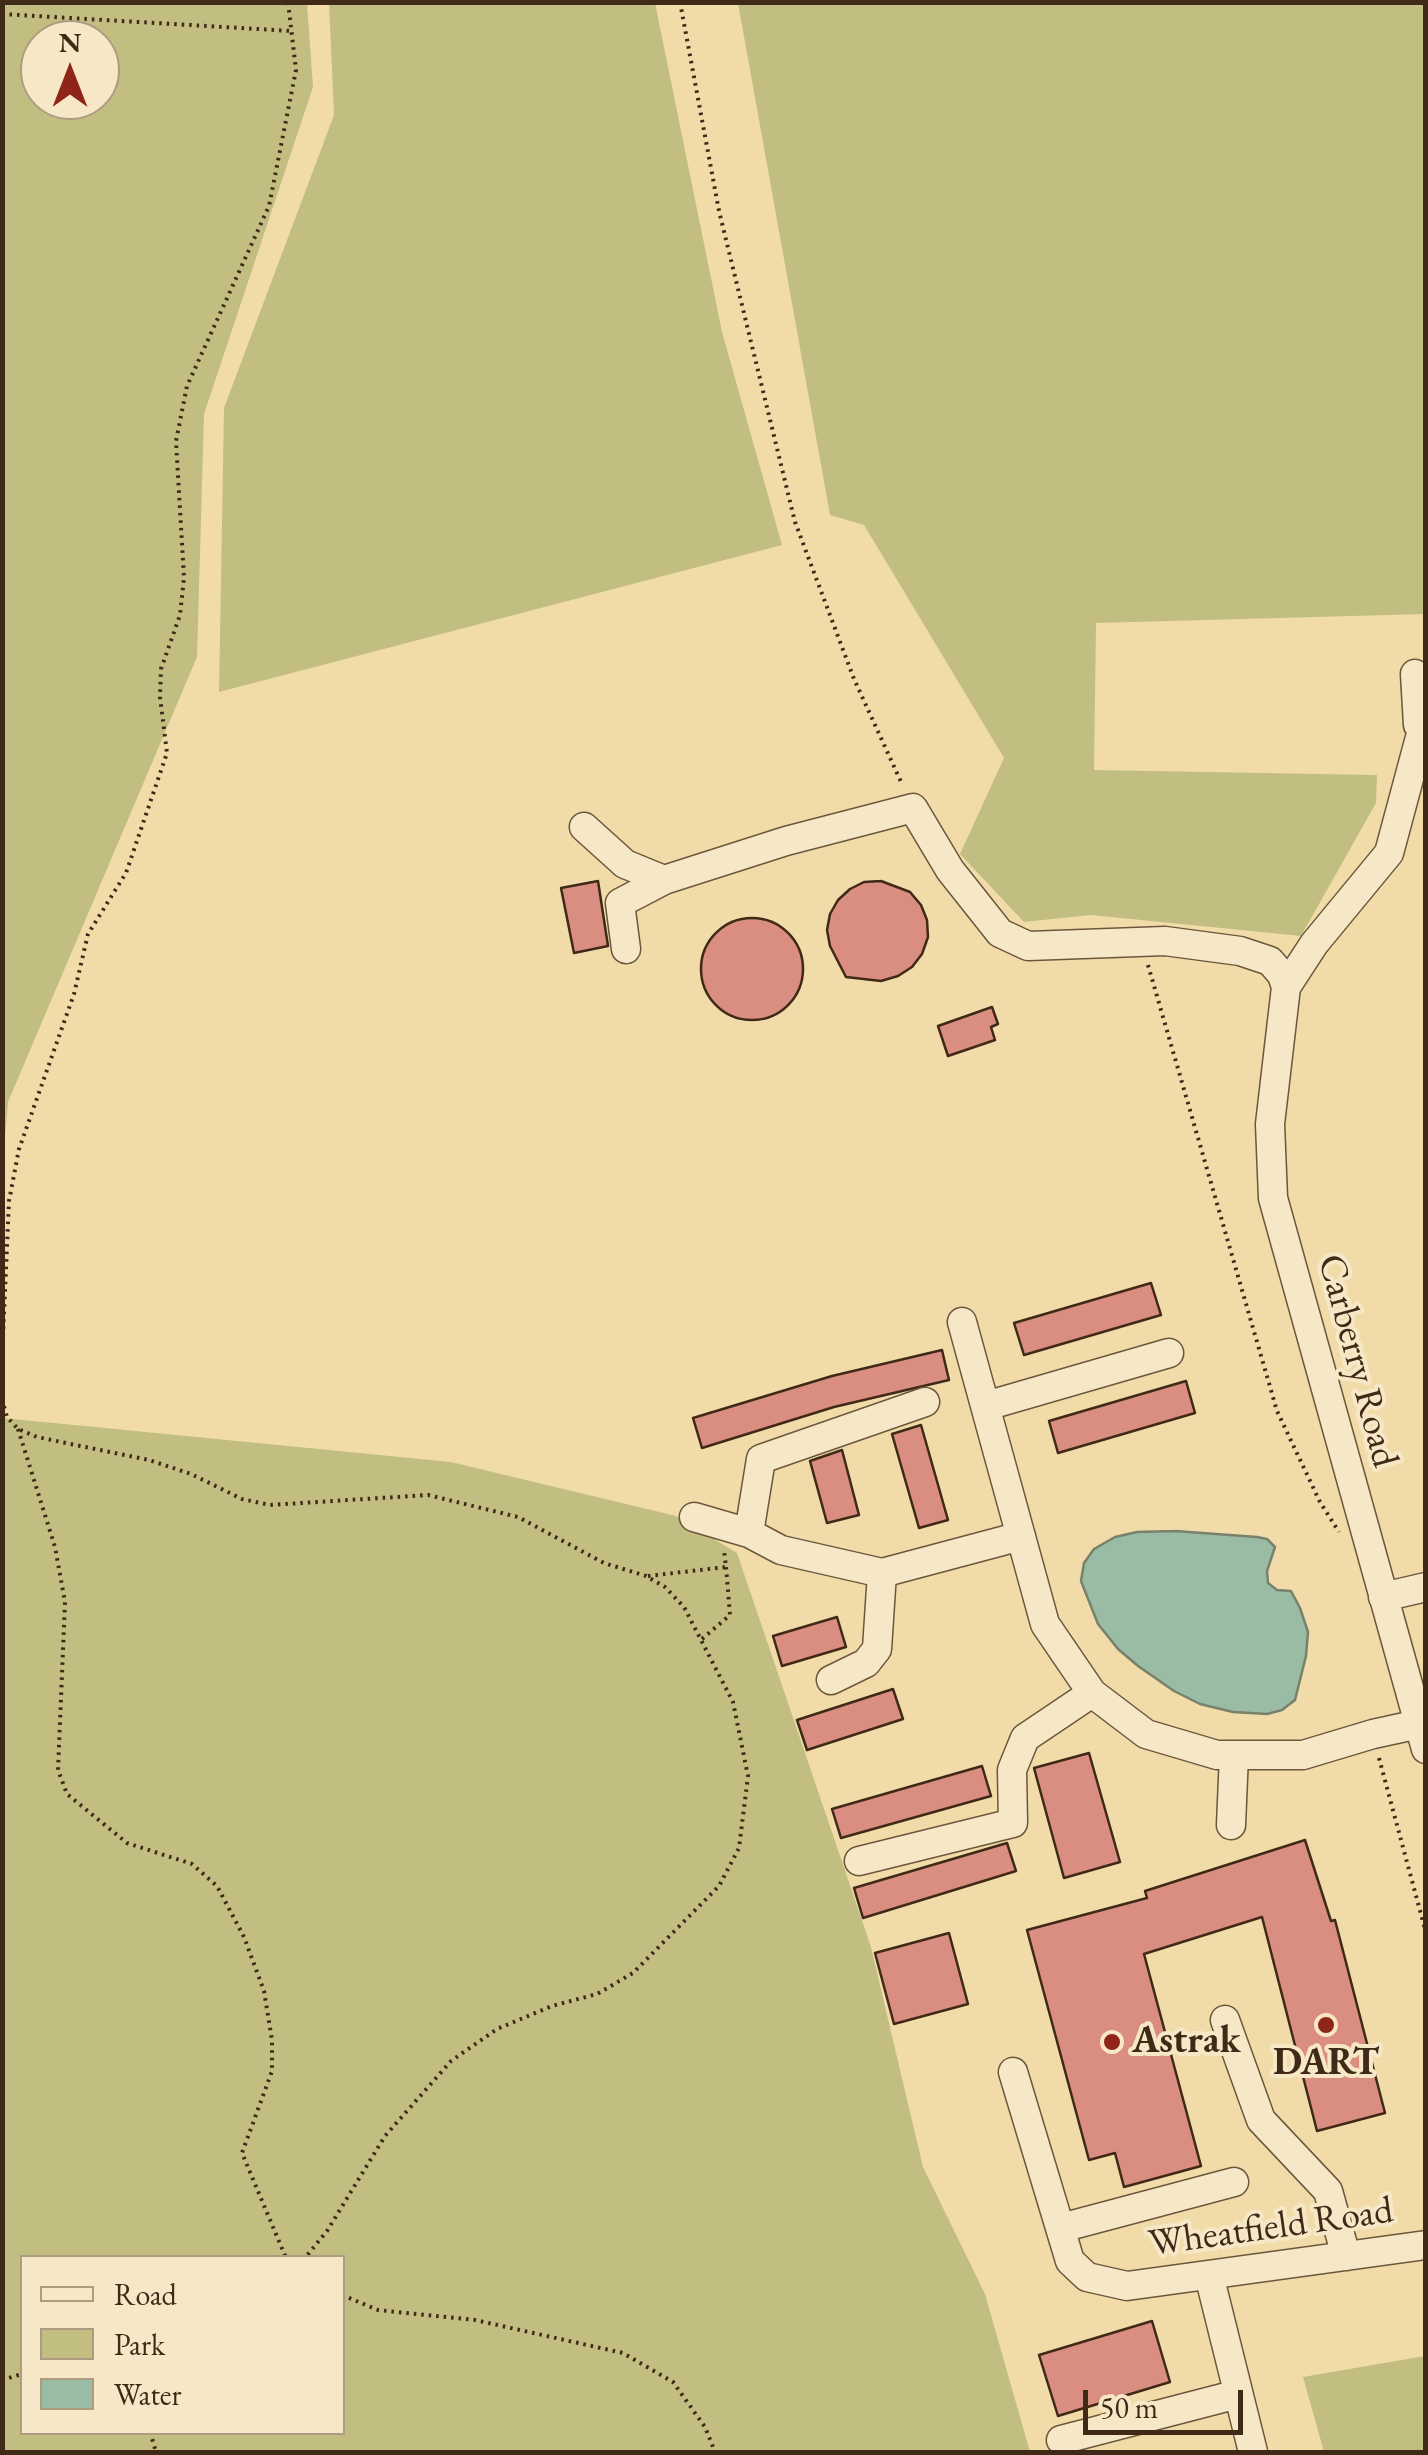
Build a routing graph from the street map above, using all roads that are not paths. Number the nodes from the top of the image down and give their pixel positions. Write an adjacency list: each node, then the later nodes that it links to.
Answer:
1 (1415, 674): 2 (street)
2 (1424, 732): 6 (street)
3 (584, 827): 4 (street)
4 (664, 880): 5 (street); 6 (street)
5 (626, 949)
6 (1286, 987): 16 (street, Carberry Road)
7 (962, 1322): 10 (street)
8 (1169, 1353): 10 (street)
9 (925, 1402): 12 (street)
10 (986, 1406): 13 (street)
11 (694, 1517): 12 (street)
12 (735, 1529): 14 (street)
13 (1021, 1536): 14 (street); 18 (street)
14 (882, 1573): 17 (street)
15 (1426, 1587): 16 (street)
16 (1383, 1596): 19 (street, Carberry Road)
17 (832, 1680)
18 (1092, 1693): 20 (street); 22 (street)
19 (1422, 1737): 20 (street)
20 (1234, 1755): 21 (street)
21 (1230, 1825)
22 (860, 1861)
23 (1226, 2020): 28 (street)
24 (1013, 2072): 26 (street)
25 (1234, 2182): 26 (street)
26 (1062, 2228): 29 (street, Wheatfield Road)
27 (1426, 2245): 28 (street, Wheatfield Road)
28 (1346, 2256): 29 (street, Wheatfield Road)
29 (1208, 2275): 30 (street)
30 (1238, 2394): 31 (street); 32 (street)
31 (1062, 2440)
32 (1253, 2452)

